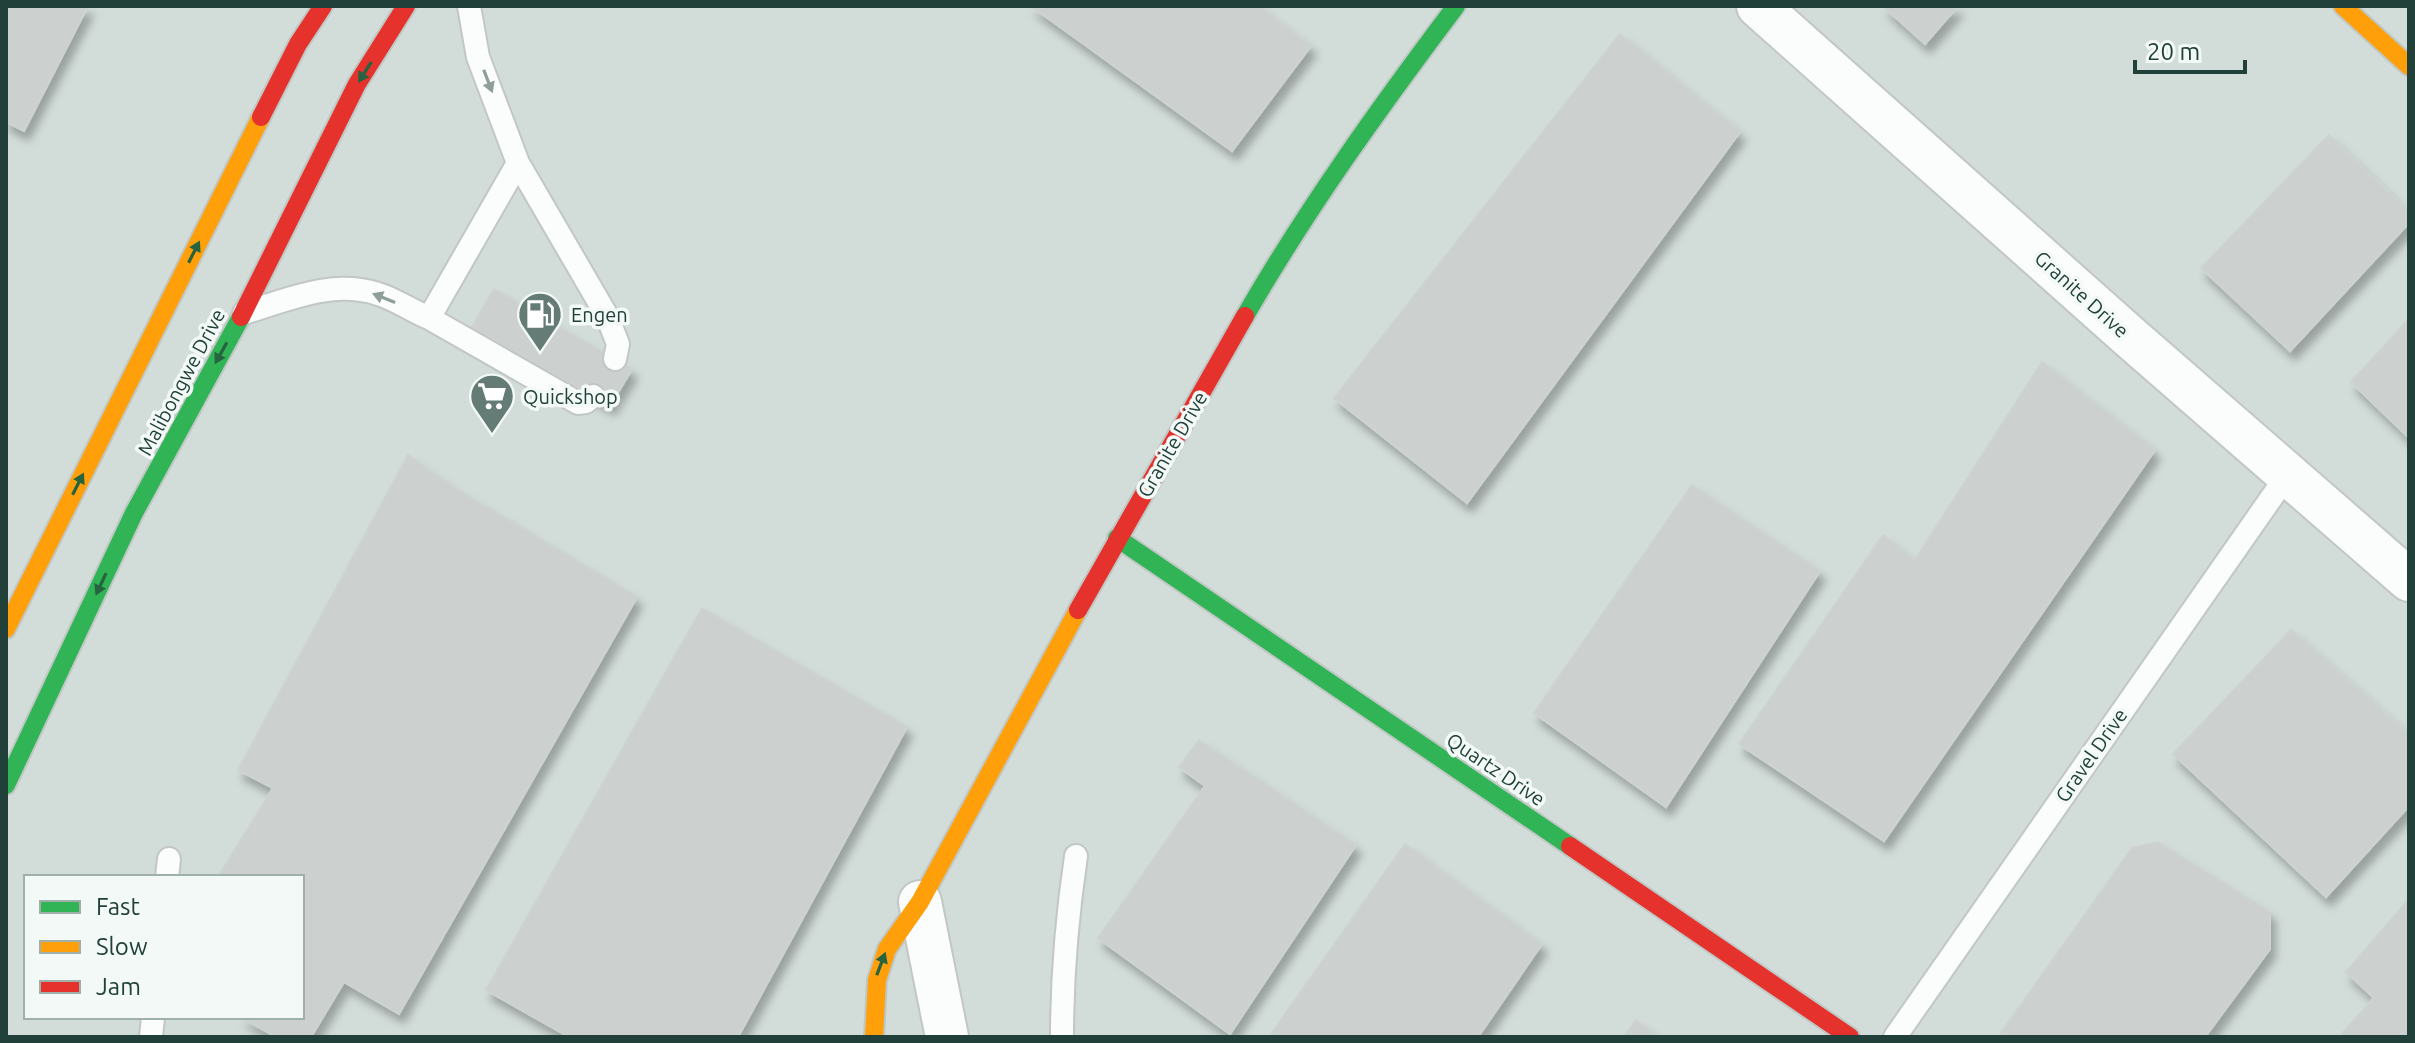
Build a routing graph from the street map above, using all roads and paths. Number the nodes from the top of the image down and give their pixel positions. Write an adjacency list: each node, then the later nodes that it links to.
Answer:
1 (323, 6): 16 (street, one-way to 1)
2 (406, 6): 9 (street, Malibongwe Drive, one-way to 9)
3 (469, 6): 8 (lane, one-way to 8)
4 (1456, 6): 14 (street, Granite Drive)
5 (1758, 6): 13 (street, Granite Drive)
6 (2343, 6): 7 (street)
7 (2409, 66)
8 (518, 163): 10 (lane); 11 (lane)
9 (243, 313): 10 (lane, one-way to 9); 17 (street, Malibongwe Drive, one-way to 17)
10 (429, 318): 12 (lane)
11 (615, 359)
12 (593, 396)
13 (2288, 474): 15 (street, Granite Drive); 24 (lane, Gravel Drive)
14 (1117, 538): 19 (street, Granite Drive); 23 (street, Quartz Drive)
15 (2409, 580)
16 (6, 629)
17 (6, 785)
18 (1076, 856): 22 (lane)
19 (920, 902): 20 (street, Granite Drive, one-way to 19); 21 (street)
20 (874, 1037)
21 (947, 1037)
22 (1062, 1037)
23 (1850, 1037)
24 (1895, 1037)

